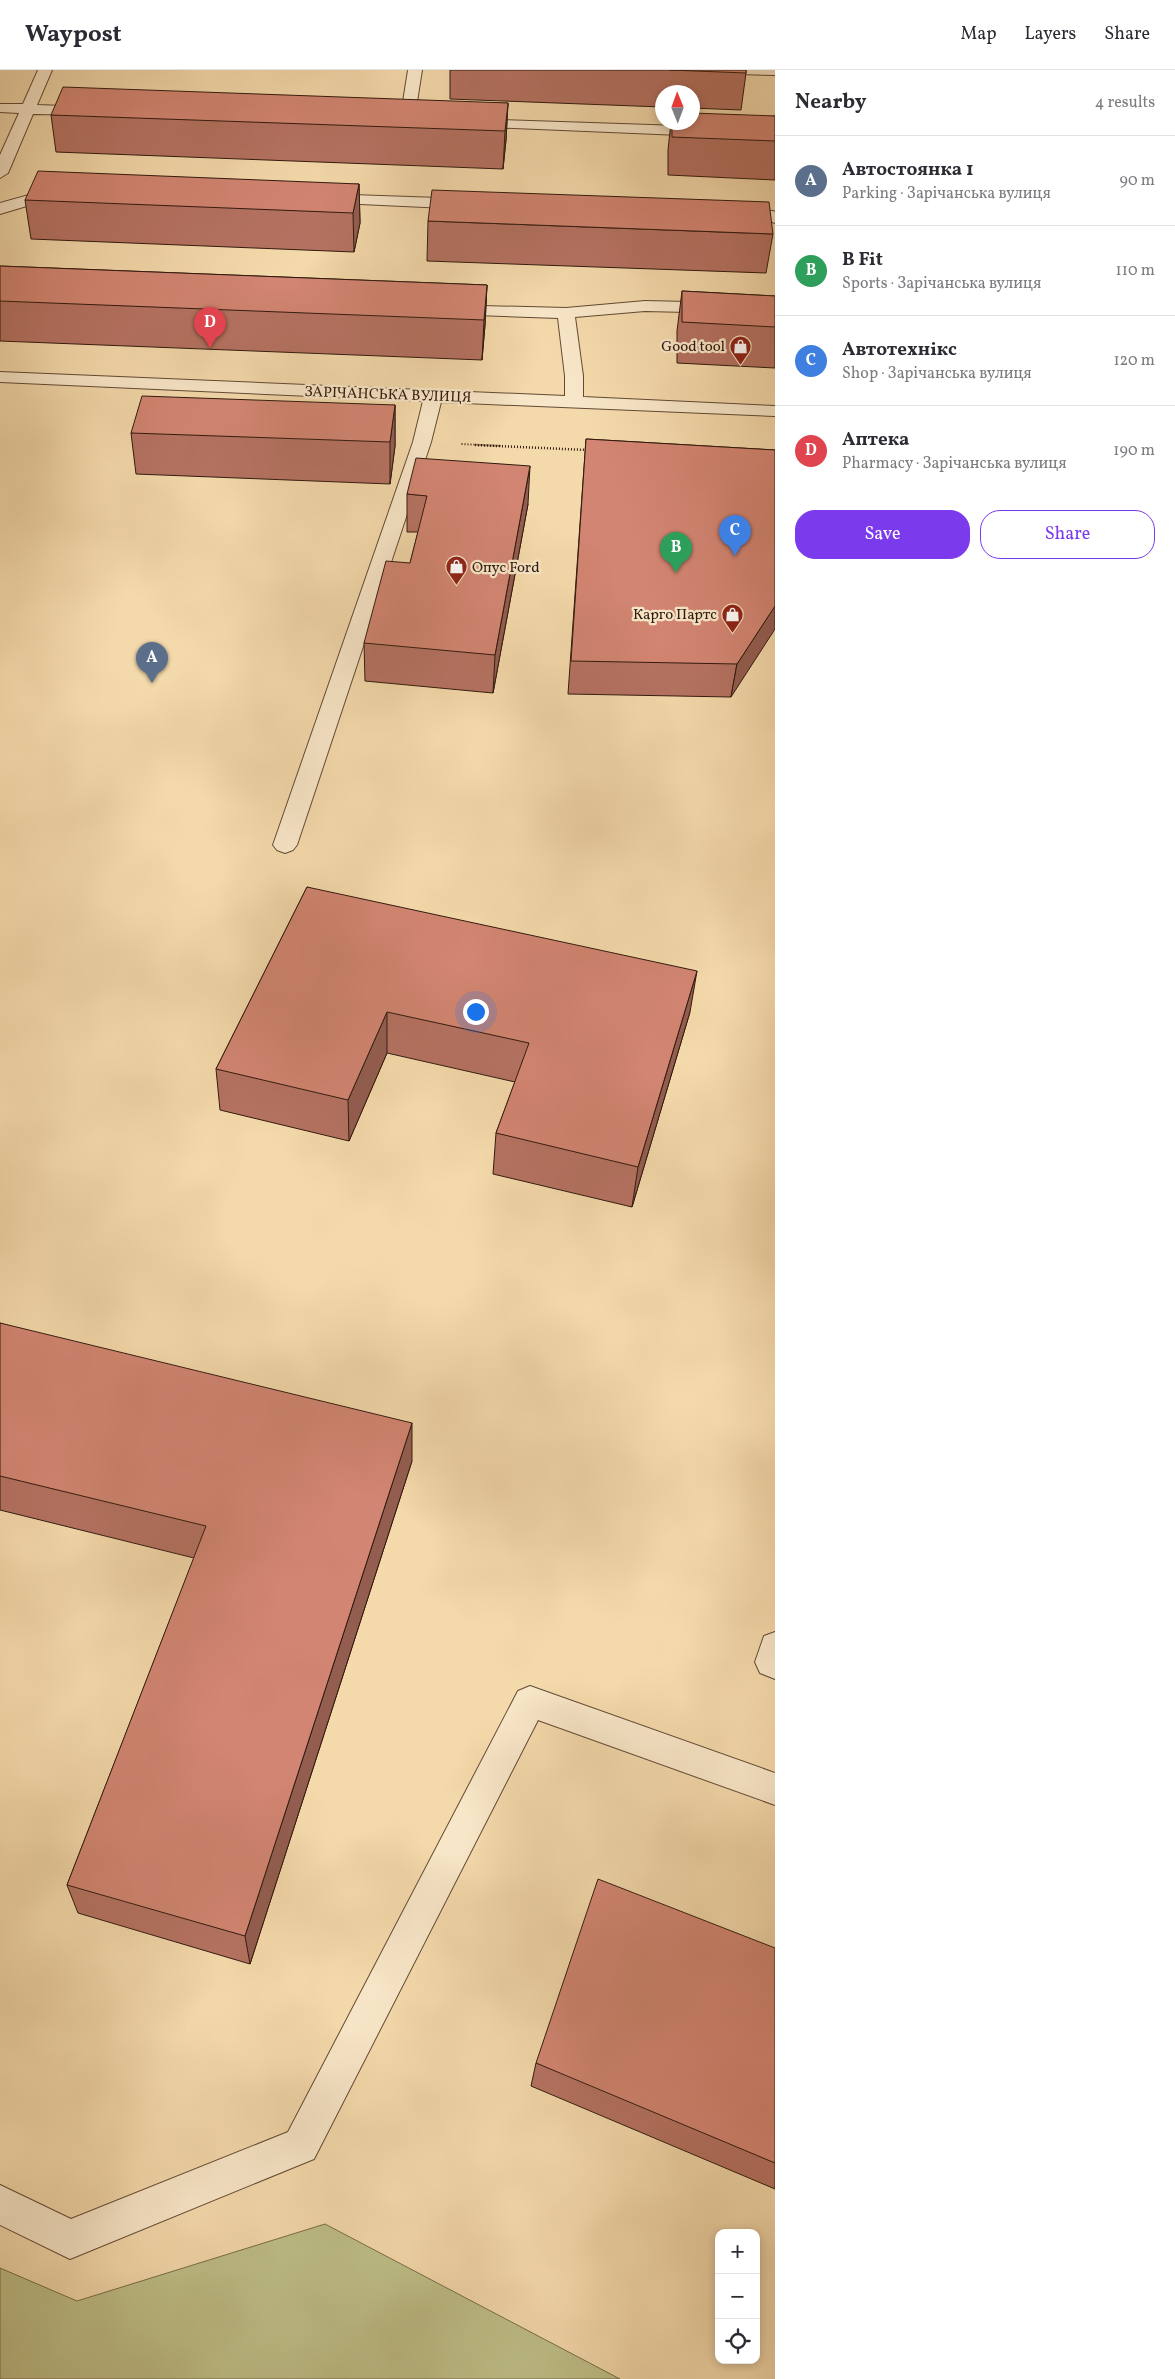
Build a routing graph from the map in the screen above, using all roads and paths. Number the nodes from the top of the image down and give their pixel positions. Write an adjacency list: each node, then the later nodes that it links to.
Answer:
1 (45, 70): 6 (street)
2 (415, 70): 9 (street)
3 (737, 70): 4 (street)
4 (773, 75)
5 (0, 108): 6 (street)
6 (26, 109): 7 (street); 13 (street)
7 (104, 111)
8 (387, 120): 9 (street)
9 (407, 121): 10 (street)
10 (427, 122)
11 (457, 123): 12 (street)
12 (775, 134)
13 (0, 173)
14 (78, 189): 17 (street)
15 (304, 198): 16 (street)
16 (483, 204)
17 (0, 209)
18 (720, 212): 19 (street)
19 (775, 218)
20 (428, 308): 22 (street)
21 (775, 309): 22 (street)
22 (566, 313): 25 (street)
23 (0, 378): 24 (street, ЗАРІЧАНСЬКА ВУЛИЦЯ)
24 (433, 396): 25 (street, ЗАРІЧАНСЬКА ВУЛИЦЯ); 27 (street)
25 (574, 402): 26 (street, ЗАРІЧАНСЬКА ВУЛИЦЯ)
26 (775, 411)
27 (422, 442): 28 (path); 29 (street)
28 (596, 451)
29 (285, 845)
30 (775, 1647): 31 (street)
31 (775, 1664)
32 (775, 1789): 33 (street)
33 (0, 2204)

